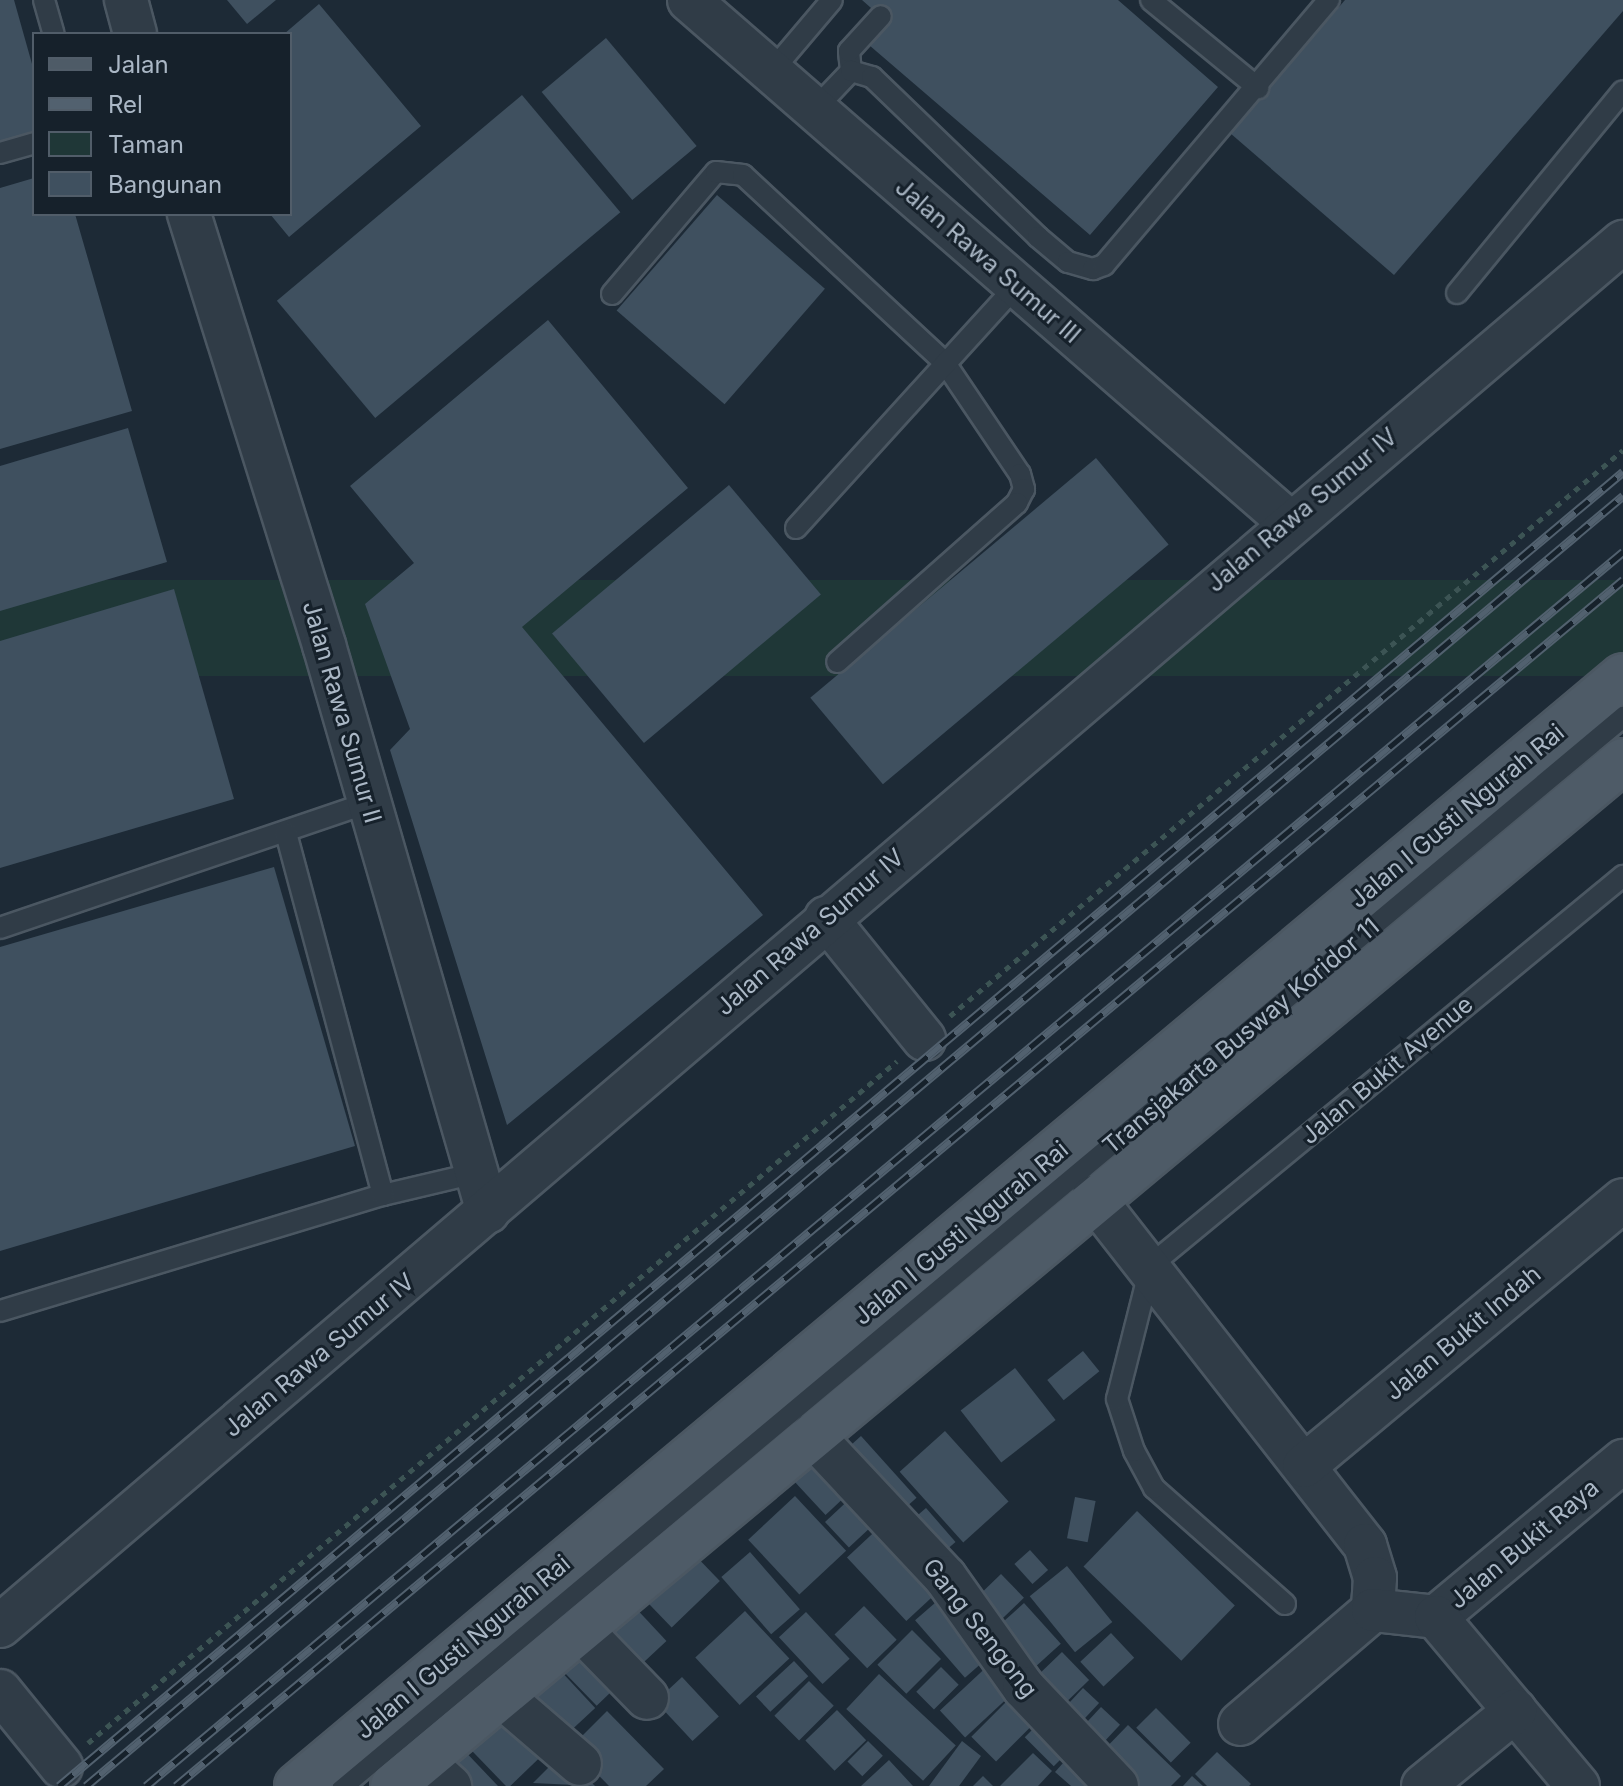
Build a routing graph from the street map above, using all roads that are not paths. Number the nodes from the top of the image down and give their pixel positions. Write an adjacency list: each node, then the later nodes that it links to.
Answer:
1 (44, 0): 8 (lane)
2 (126, 0): 9 (street)
3 (689, 0): 11 (street, Jalan Rawa Sumur III)
4 (832, 0): 11 (lane)
5 (1151, 0): 12 (lane)
6 (1329, 0): 12 (lane)
7 (881, 16): 10 (lane)
8 (53, 32)
9 (134, 32)
10 (851, 71): 12 (lane); 14 (lane)
11 (771, 72): 14 (street, Jalan Rawa Sumur III)
12 (1258, 88)
13 (1623, 91): 20 (lane)
14 (814, 110): 19 (street, Jalan Rawa Sumur III)
15 (32, 144): 16 (lane)
16 (0, 153)
17 (190, 216): 29 (street, Jalan Rawa Sumur II)
18 (1623, 242): 23 (street, Jalan Rawa Sumur IV)
19 (1016, 286): 22 (lane); 23 (street, Jalan Rawa Sumur III)
20 (1457, 293)
21 (612, 294): 22 (lane)
22 (945, 363): 24 (lane); 25 (lane)
23 (1288, 521): 32 (street, Jalan Rawa Sumur IV)
24 (796, 528)
25 (837, 662)
26 (1623, 676): 57 (main road, Jalan I Gusti Ngurah Rai)
27 (1623, 717): 58 (lane, Transjakarta Busway Koridor 11)
28 (1623, 761): 37 (main road)
29 (368, 803): 30 (lane); 35 (street, Jalan Rawa Sumur II)
30 (286, 833): 33 (lane); 36 (lane)
31 (1623, 876): 39 (lane, Jalan Bukit Avenue)
32 (826, 918): 34 (street); 35 (street, Jalan Rawa Sumur IV)
33 (0, 928)
34 (924, 1039)
35 (482, 1192): 36 (lane); 47 (street, Jalan Rawa Sumur IV)
36 (383, 1195): 40 (lane)
37 (1093, 1197): 39 (street); 41 (main road)
38 (1623, 1200): 43 (street, Jalan Bukit Indah)
39 (1151, 1265): 43 (street); 44 (lane)
40 (0, 1311)
41 (812, 1435): 48 (main road); 59 (street, Gang Sengong)
42 (1623, 1461): 46 (street, Jalan Bukit Raya)
43 (1304, 1466): 45 (street)
44 (1285, 1604)
45 (1373, 1610): 46 (street, Jalan Bukit Raya); 53 (street)
46 (1436, 1617): 52 (street)
47 (0, 1626)
48 (580, 1629): 50 (main road); 51 (street)
49 (0, 1691): 55 (street)
50 (501, 1696): 54 (street); 56 (main road)
51 (647, 1698)
52 (1515, 1711): 60 (street); 61 (street)
53 (1240, 1724)
54 (580, 1764)
55 (61, 1766)
56 (422, 1778)
57 (297, 1786)
58 (343, 1786)
59 (1117, 1786)
60 (1423, 1786)
61 (1578, 1786)

